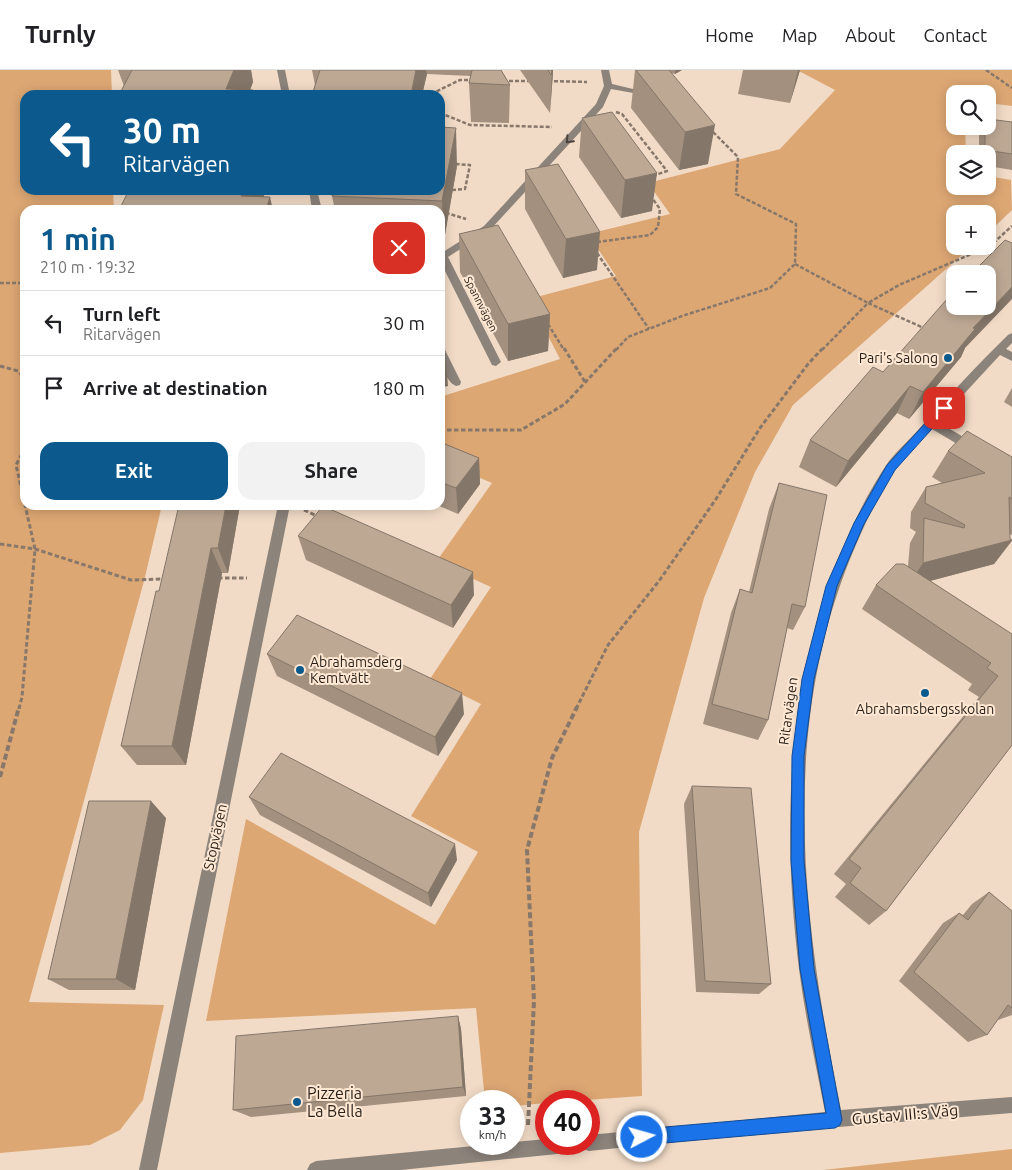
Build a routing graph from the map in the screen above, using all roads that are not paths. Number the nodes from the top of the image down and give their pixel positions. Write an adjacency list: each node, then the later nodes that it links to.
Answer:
1 (281, 70): 4 (street)
2 (605, 70): 3 (street)
3 (608, 84): 5 (street); 6 (street, Spannvägen, one-way to 6)
4 (285, 90)
5 (662, 96)
6 (445, 255)
7 (445, 266): 12 (street, Spannvägen)
8 (1012, 338): 9 (street, Ritarvägen)
9 (999, 350): 10 (street); 14 (street, Ritarvägen)
10 (1012, 357)
11 (445, 361): 13 (street)
12 (496, 362)
13 (456, 382)
14 (930, 423): 15 (street); 18 (street, Ritarvägen)
15 (979, 451)
16 (283, 510): 21 (street, Stopvägen)
17 (1012, 1105): 18 (street, Gustav III:s Väg)
18 (835, 1120): 19 (street, Gustav III:s Väg)
19 (600, 1141)
20 (535, 1148): 22 (street)
21 (148, 1170)
22 (316, 1170)

